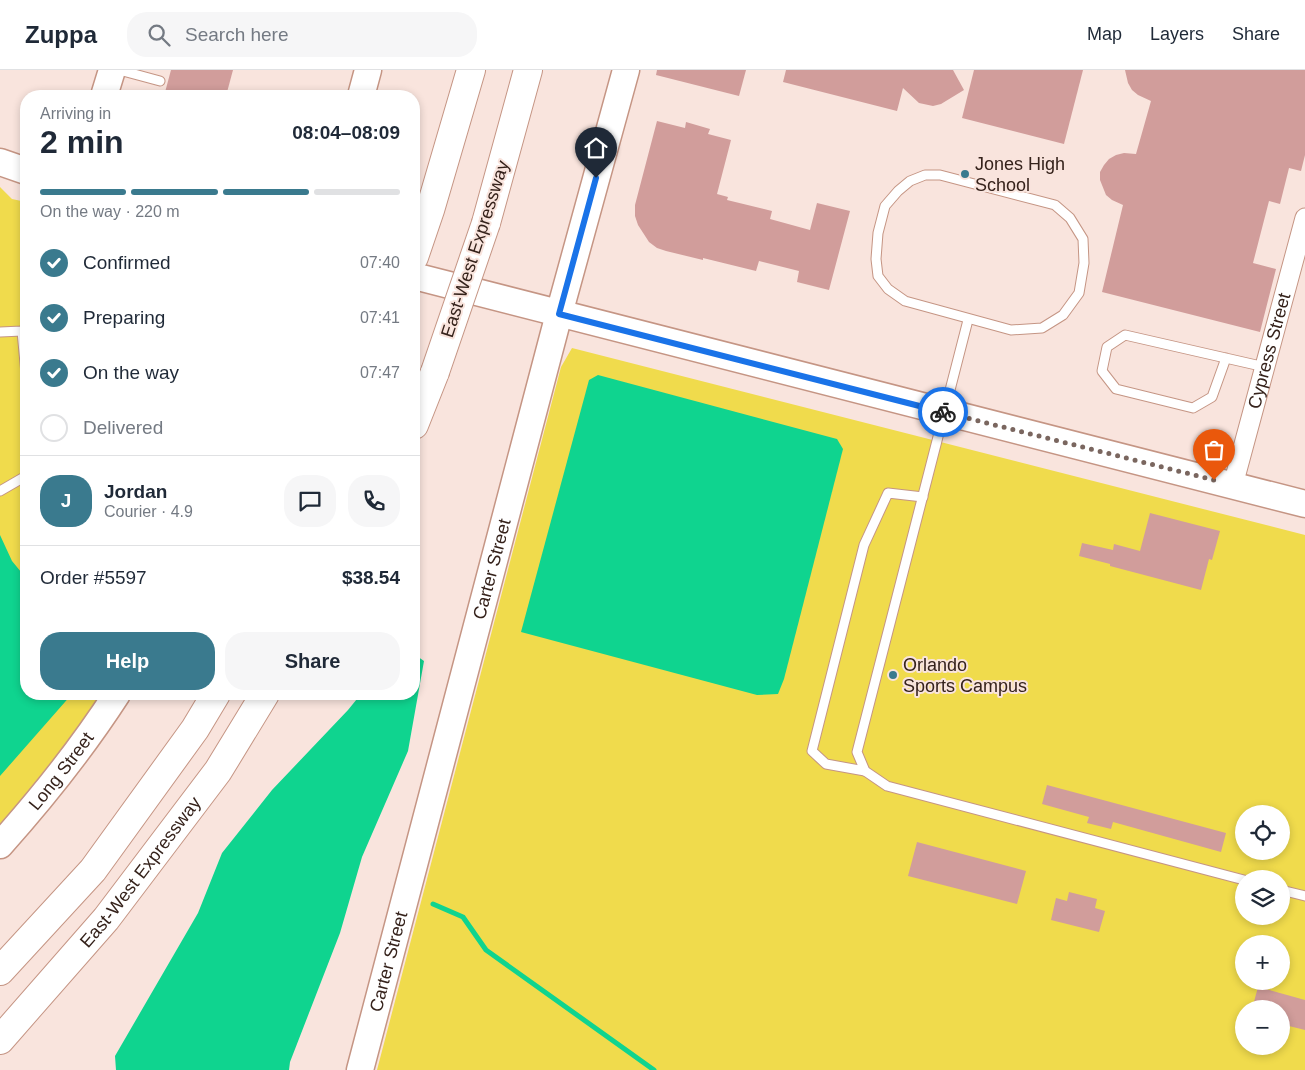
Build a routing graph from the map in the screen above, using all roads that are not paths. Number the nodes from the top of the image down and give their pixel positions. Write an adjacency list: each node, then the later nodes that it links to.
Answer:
1 (112, 70): 8 (street)
2 (119, 70): 7 (lane)
3 (368, 70): 9 (street)
4 (471, 70): 13 (highway)
5 (528, 70): 21 (highway, East-West Expressway, bridge)
6 (626, 70): 15 (street, Carter Street)
7 (160, 81)
8 (106, 90)
9 (363, 90)
10 (0, 162): 11 (street)
11 (20, 169)
12 (1305, 218): 20 (street, Cypress Street)
13 (420, 239)
14 (420, 278): 15 (street)
15 (559, 314): 22 (street); 38 (street, Carter Street)
16 (968, 320): 16 (lane); 22 (lane)
17 (20, 330): 18 (lane)
18 (0, 332)
19 (1226, 358): 19 (lane); 20 (lane)
20 (1265, 367): 24 (street, Cypress Street)
21 (420, 410)
22 (944, 412): 24 (street); 26 (lane)
23 (20, 480): 25 (lane)
24 (1233, 485): 27 (street)
25 (0, 491)
26 (923, 497): 31 (lane); 31 (lane)
27 (1305, 504)
28 (113, 700): 32 (street, Long Street)
29 (212, 700): 36 (highway)
30 (261, 700): 37 (highway, East-West Expressway)
31 (865, 771): 33 (lane)
32 (0, 845)
33 (1235, 878)
34 (1290, 892): 35 (lane)
35 (1305, 896)
36 (0, 971)
37 (0, 1040)
38 (360, 1070)

